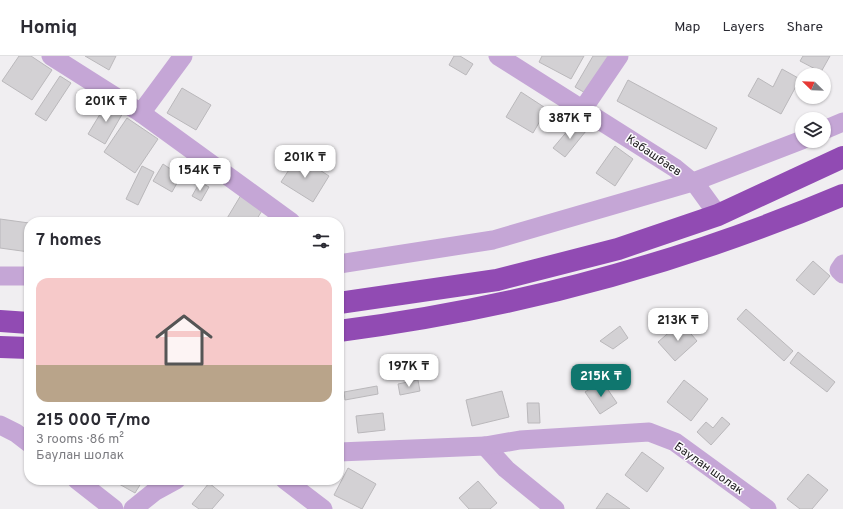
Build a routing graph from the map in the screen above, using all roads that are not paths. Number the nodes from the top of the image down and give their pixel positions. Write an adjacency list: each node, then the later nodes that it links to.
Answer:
1 (51, 56): 6 (street)
2 (183, 56): 6 (street)
3 (498, 56): 5 (street, Кабашбаев)
4 (619, 56): 5 (street)
5 (583, 109): 11 (street, Кабашбаев)
6 (141, 113): 14 (street)
7 (843, 122): 8 (street)
8 (831, 127)
9 (795, 143): 11 (street)
10 (843, 157): 13 (highway)
11 (693, 182): 13 (street, Кабашбаев); 15 (street)
12 (843, 195): 21 (highway)
13 (718, 215): 18 (highway)
14 (283, 217)
15 (344, 262)
16 (0, 276): 17 (street)
17 (24, 276)
18 (344, 302)
19 (0, 321): 20 (highway)
20 (24, 323)
21 (344, 330)
22 (0, 347): 23 (highway)
23 (24, 348)
24 (0, 424): 25 (street)
25 (24, 439)
26 (485, 446): 27 (street); 34 (street); 35 (street, Баулан шолак)
27 (344, 452)
28 (83, 485): 31 (street)
29 (167, 485): 32 (street)
30 (292, 485): 33 (street)
31 (114, 509)
32 (133, 509)
33 (323, 509)
34 (555, 509)
35 (767, 509)

